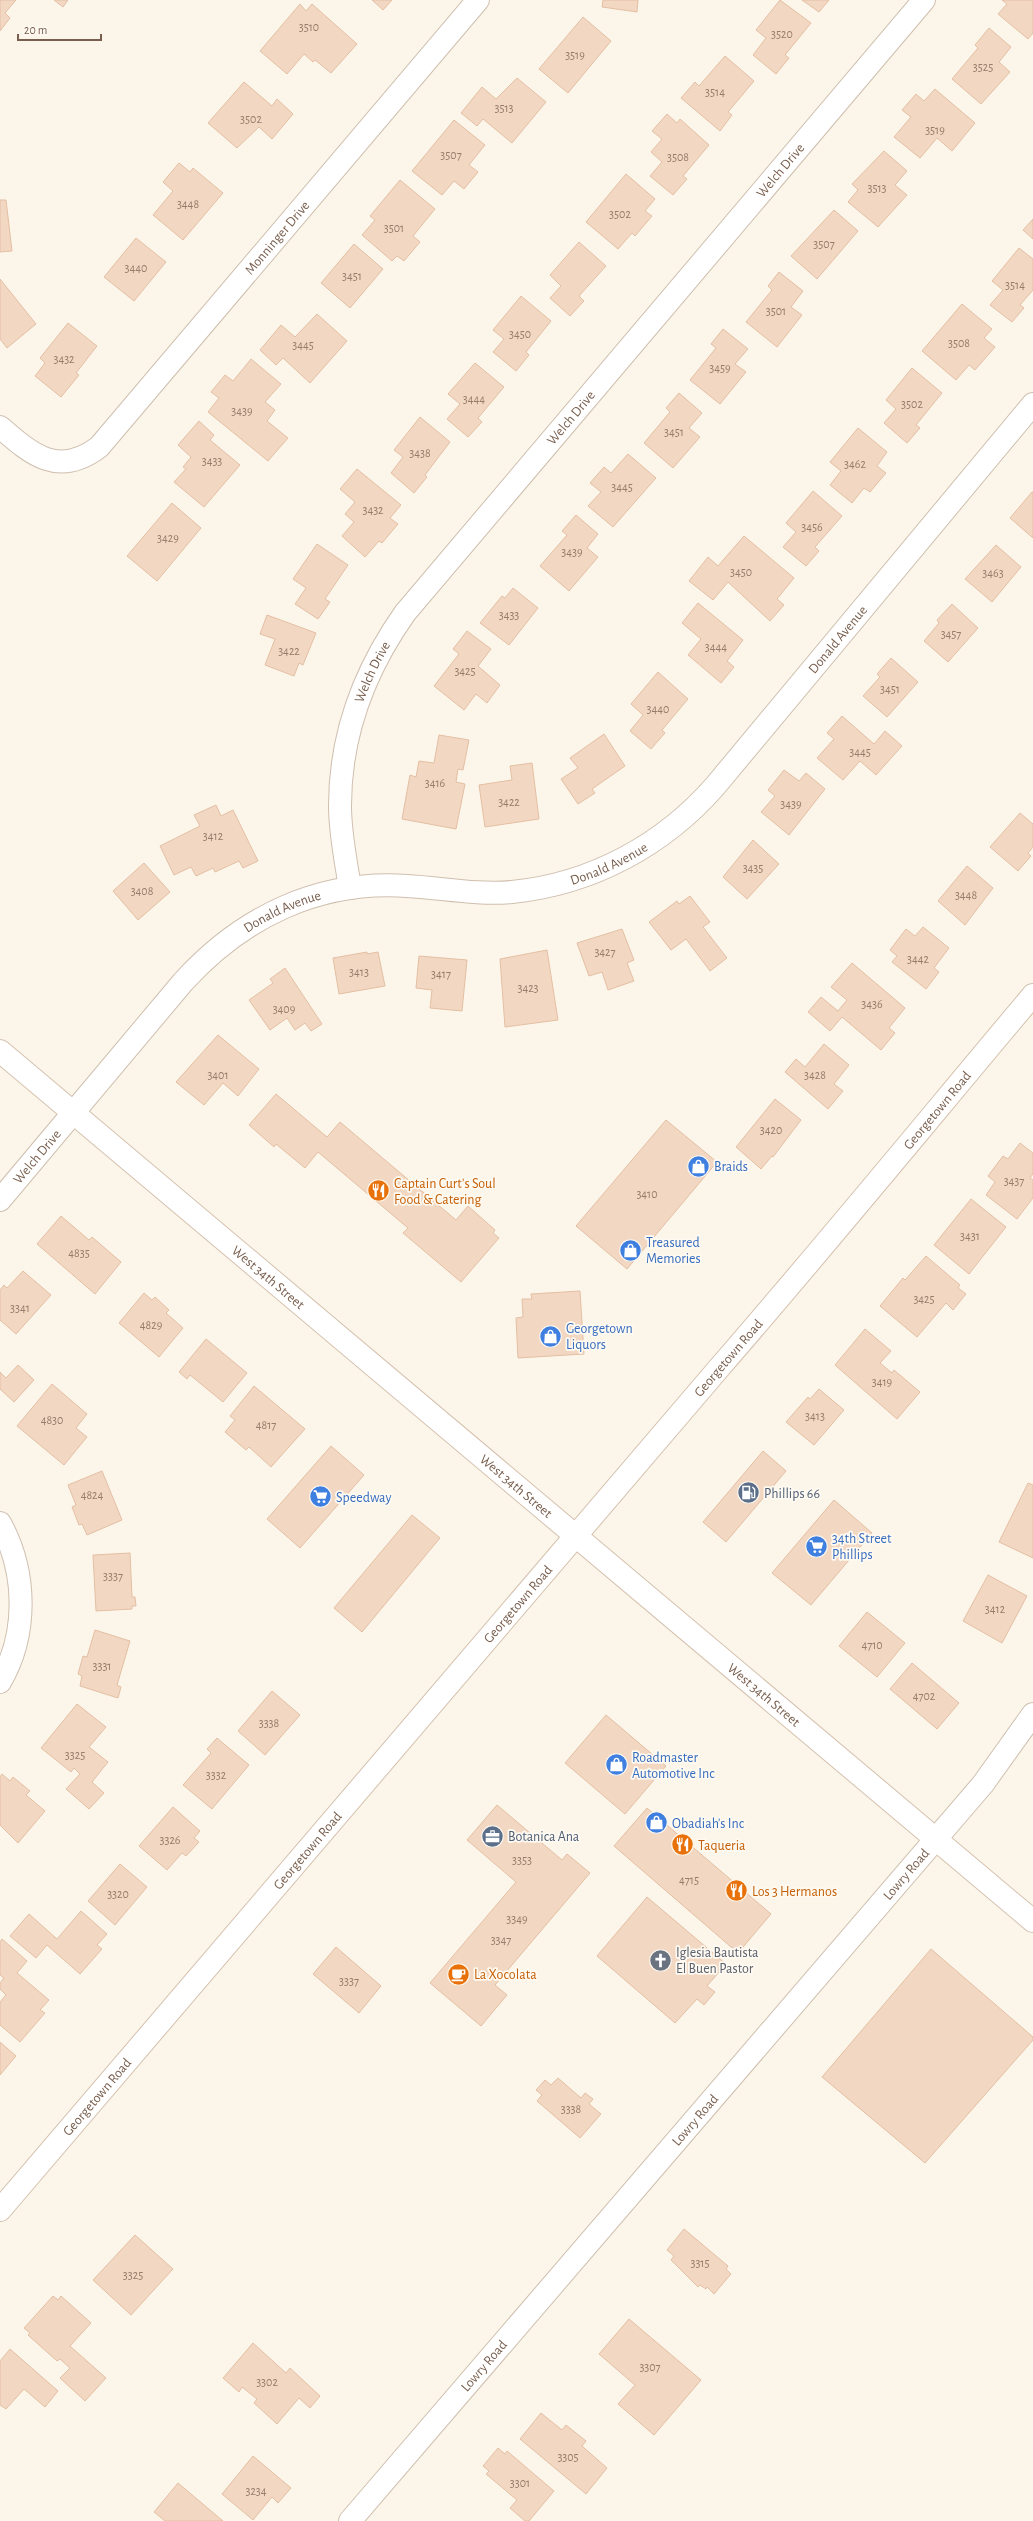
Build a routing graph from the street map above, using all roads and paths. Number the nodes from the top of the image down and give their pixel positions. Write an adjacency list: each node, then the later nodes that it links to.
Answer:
1 (478, 0): 4 (street, Monninger Drive)
2 (924, 0): 5 (street, Welch Drive)
3 (1033, 404): 5 (street, Donald Avenue)
4 (0, 427)
5 (350, 888): 8 (street, Donald Avenue)
6 (1033, 995): 11 (street, Georgetown Road)
7 (0, 1051): 8 (street, West 34th Street)
8 (74, 1113): 9 (street, Welch Drive); 11 (street, West 34th Street)
9 (0, 1200)
10 (0, 1523): 12 (street)
11 (576, 1538): 14 (street, West 34th Street); 16 (street, Georgetown Road)
12 (0, 1682)
13 (1033, 1714): 14 (street, Lowry Road)
14 (935, 1838): 15 (street, West 34th Street); 17 (street, Lowry Road)
15 (1033, 1921)
16 (0, 2210)
17 (350, 2521)

